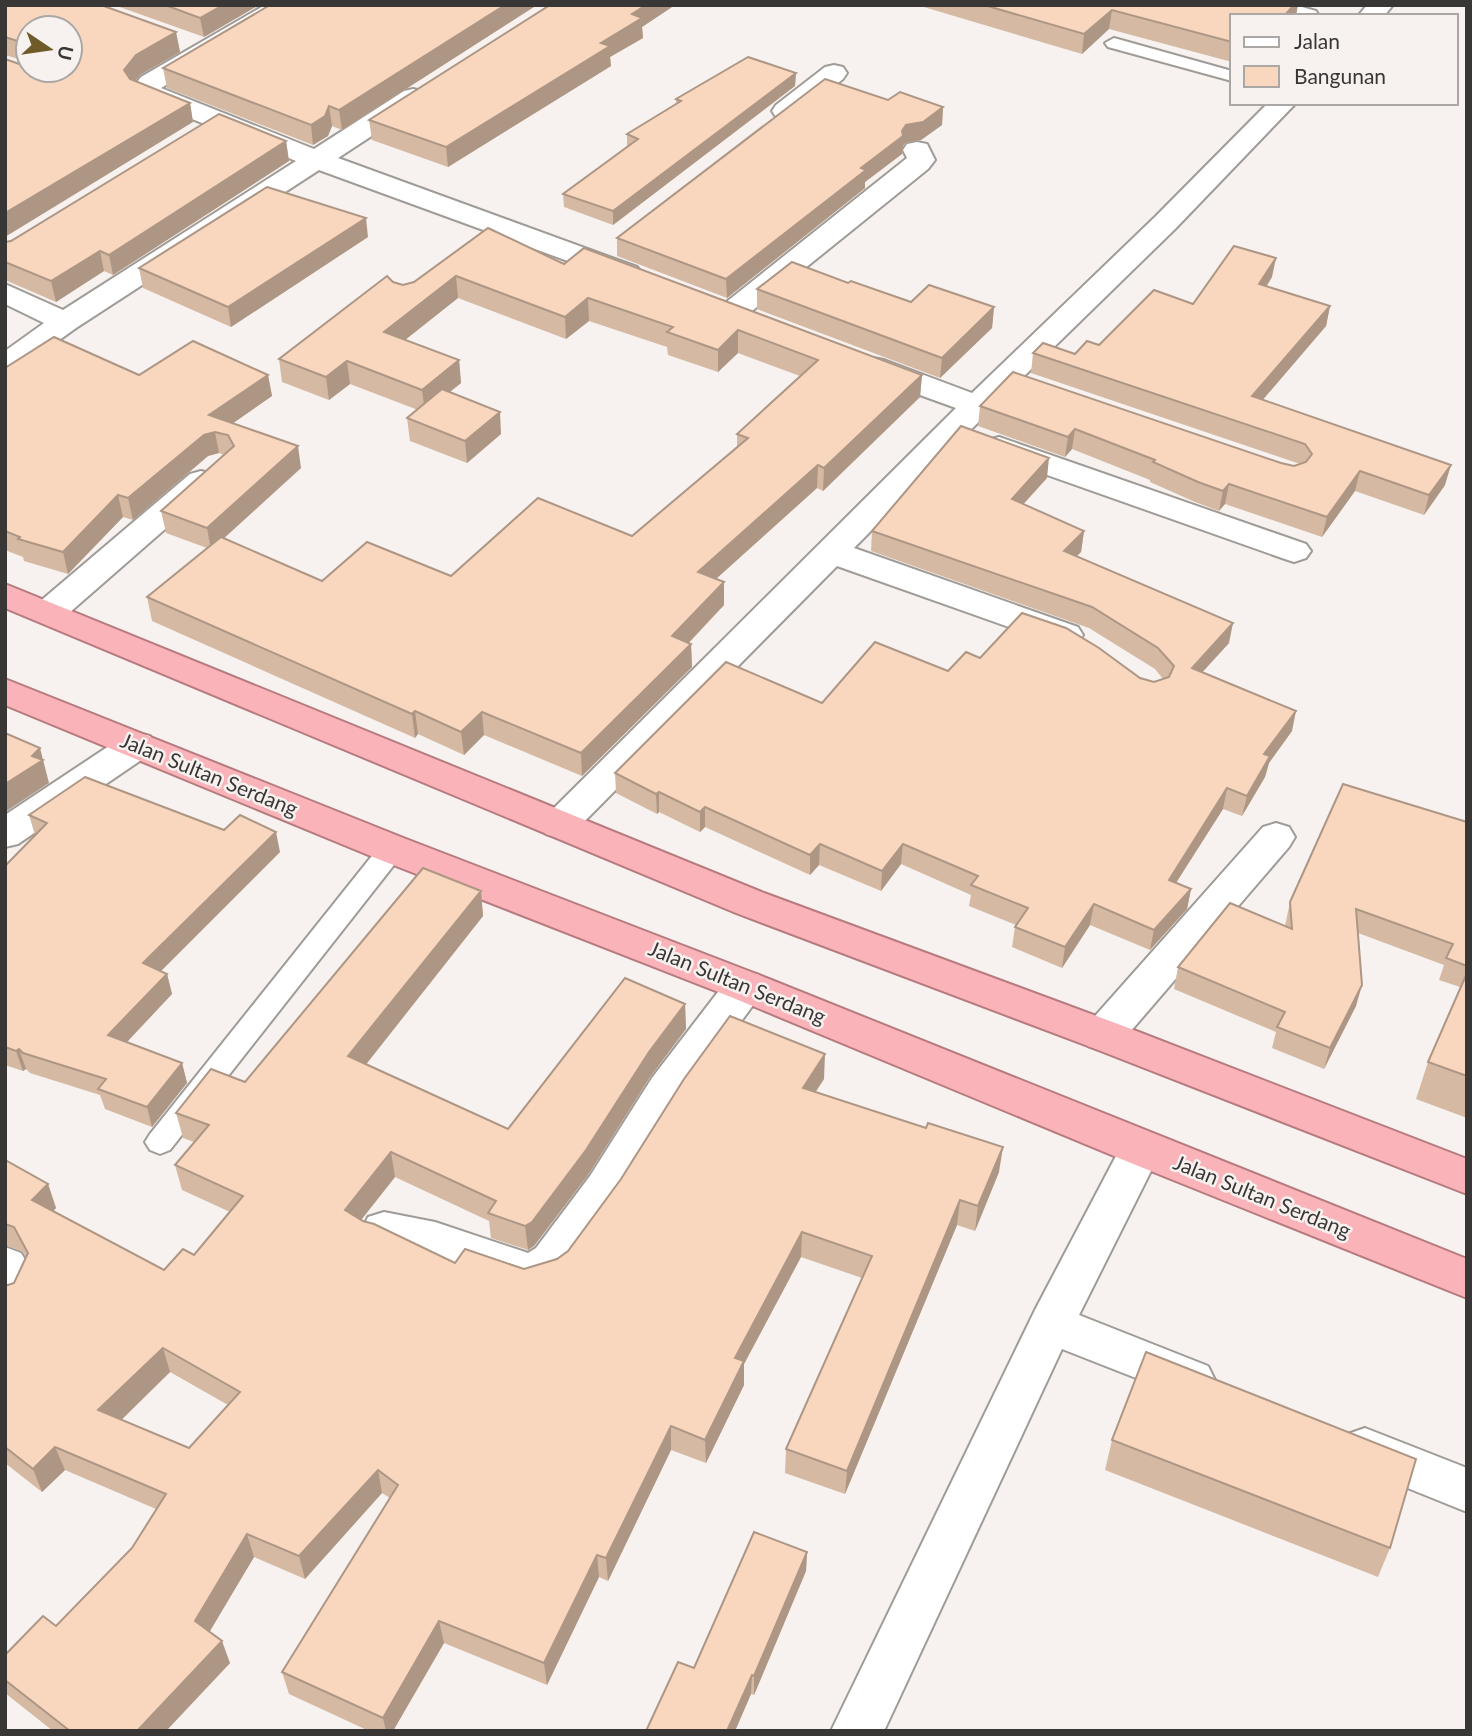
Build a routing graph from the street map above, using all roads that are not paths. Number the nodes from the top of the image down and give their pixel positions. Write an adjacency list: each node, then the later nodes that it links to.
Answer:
1 (283, 5): 5 (street)
2 (1264, 5): 4 (street)
3 (233, 10): 5 (street)
4 (1299, 14)
5 (259, 18): 8 (street)
6 (182, 41): 8 (street)
7 (1114, 43): 10 (lane)
8 (207, 50): 13 (street)
9 (834, 74): 14 (street)
10 (1230, 75)
11 (430, 86): 17 (street)
12 (1281, 105): 26 (street)
13 (221, 120): 15 (street); 17 (street)
14 (761, 130)
15 (191, 138)
16 (917, 150): 22 (street)
17 (318, 160): 18 (street); 23 (street)
18 (501, 226): 19 (street); 20 (street)
19 (475, 245)
20 (651, 283)
21 (5, 293): 23 (street)
22 (733, 314)
23 (65, 322): 25 (street)
24 (848, 358): 26 (street)
25 (5, 365)
26 (978, 407): 27 (street)
27 (954, 431): 29 (street); 30 (street)
28 (220, 466): 32 (street)
29 (1294, 551)
30 (831, 552): 33 (street); 36 (street)
31 (5, 595): 32 (highway)
32 (49, 612): 36 (highway)
33 (1092, 646)
34 (5, 691): 35 (highway, Jalan Sultan Serdang)
35 (137, 745): 37 (street); 39 (highway, Jalan Sultan Serdang)
36 (559, 825): 41 (highway)
37 (5, 834)
38 (1276, 837): 41 (street)
39 (392, 849): 40 (highway, Jalan Sultan Serdang); 42 (lane)
40 (746, 986): 43 (highway, Jalan Sultan Serdang); 45 (street)
41 (1103, 1035): 44 (highway)
42 (160, 1142)
43 (1140, 1149): 47 (highway, Jalan Sultan Serdang); 49 (street)
44 (1467, 1177)
45 (384, 1230)
46 (5, 1266): 48 (street)
47 (1467, 1279)
48 (5, 1293)
49 (1051, 1324): 50 (street); 53 (street)
50 (1233, 1397)
51 (1324, 1433): 52 (street)
52 (1467, 1490)
53 (857, 1731)

